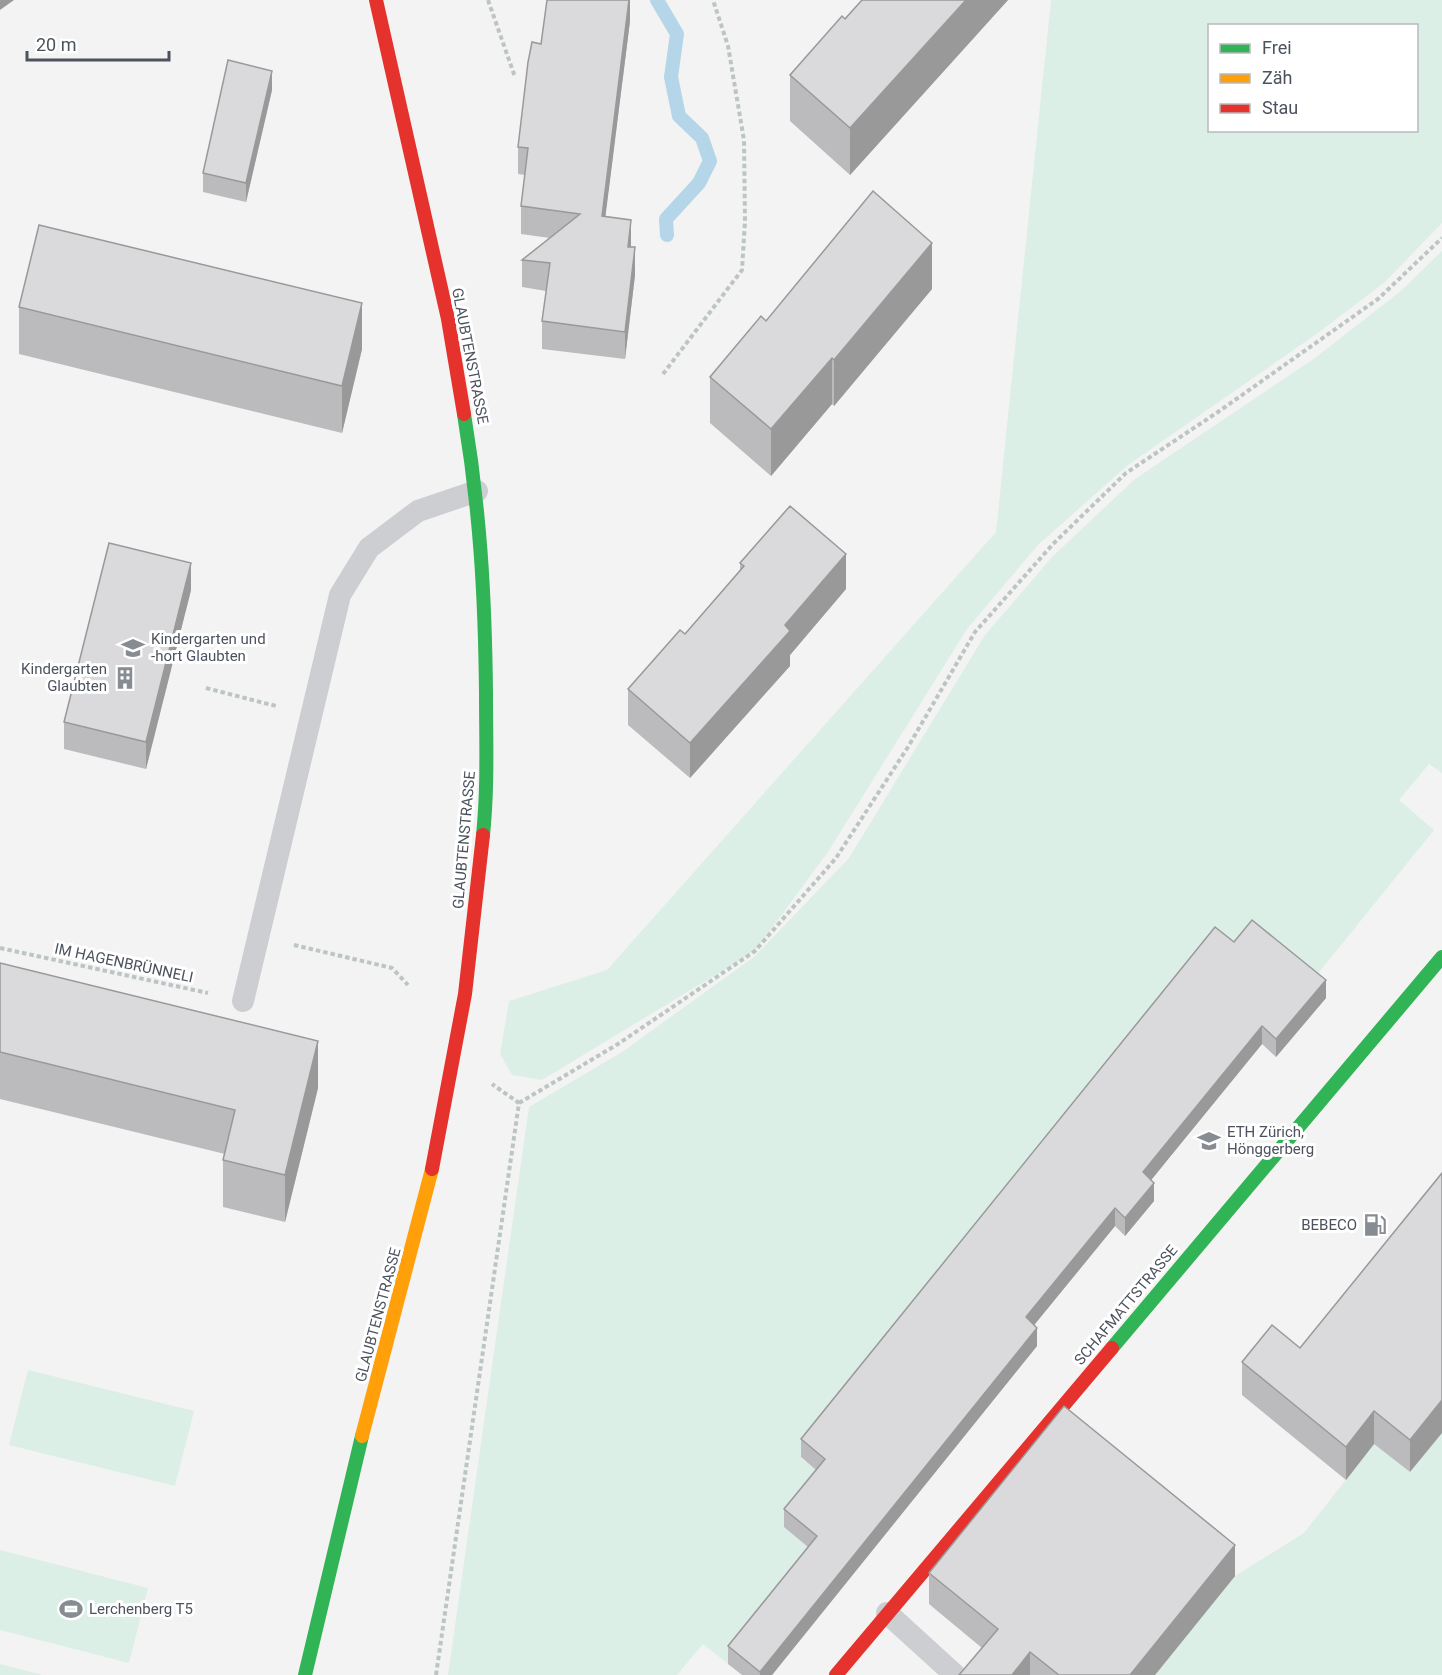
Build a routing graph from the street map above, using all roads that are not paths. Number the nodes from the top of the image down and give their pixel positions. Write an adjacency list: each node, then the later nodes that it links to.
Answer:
1 (376, 0): 2 (street, GLAUBTENSTRASSE)
2 (477, 491): 4 (lane); 6 (street, GLAUBTENSTRASSE)
3 (1442, 957): 5 (street, SCHAFMATTSTRASSE)
4 (243, 1001)
5 (887, 1613): 7 (street, SCHAFMATTSTRASSE); 8 (lane)
6 (305, 1675)
7 (836, 1675)
8 (955, 1675)

